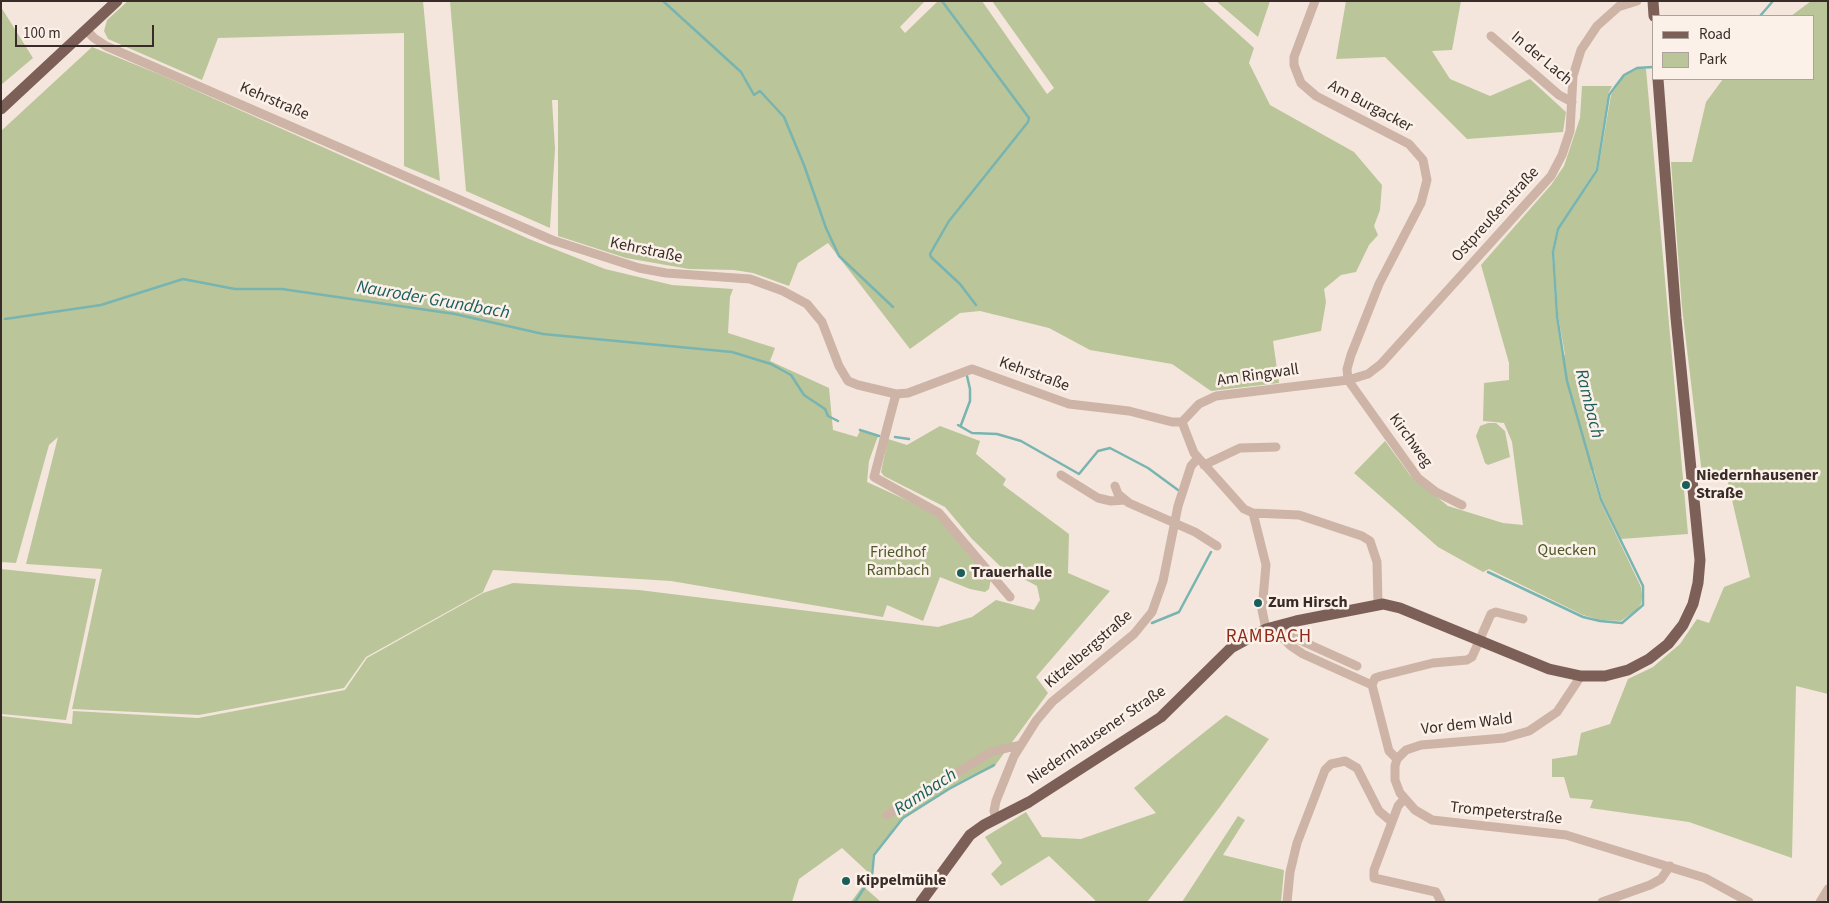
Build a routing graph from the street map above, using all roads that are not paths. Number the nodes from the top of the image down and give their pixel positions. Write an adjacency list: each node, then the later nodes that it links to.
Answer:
1 (117, 1): 7 (main road)
2 (1315, 1): 12 (street, Am Burgacker)
3 (1637, 1): 5 (street, Ostpreußenstraße)
4 (1653, 1): 6 (main road)
5 (1620, 3): 10 (street, Ostpreußenstraße)
6 (1654, 15)
7 (86, 30): 11 (main road); 13 (street, Kehrstraße)
8 (1492, 36): 10 (street, In der Lach)
9 (1658, 80): 30 (main road, Niedernhausener Straße)
10 (1572, 102): 12 (street, Ostpreußenstraße)
11 (1, 109)
12 (1348, 380): 14 (street, Am Ringwall); 20 (street, Kirchweg)
13 (896, 394): 14 (street, Kehrstraße); 24 (street)
14 (1182, 422): 16 (street)
15 (1276, 447): 16 (street)
16 (1201, 461): 21 (street); 22 (street, Kitzelbergstraße)
17 (1062, 475): 19 (street)
18 (1115, 486): 19 (street)
19 (1125, 500): 22 (street)
20 (1462, 505)
21 (1253, 513): 25 (street); 27 (street)
22 (1174, 524): 23 (street); 32 (street, Kitzelbergstraße)
23 (1217, 546)
24 (1010, 597)
25 (1378, 604): 27 (main road, Niedernhausener Straße); 28 (main road, Niedernhausener Straße)
26 (1522, 619): 28 (street)
27 (1275, 627): 29 (street); 31 (street); 36 (main road, Niedernhausener Straße)
28 (1479, 641): 30 (main road, Niedernhausener Straße); 31 (street)
29 (1357, 666)
30 (1581, 676): 33 (street, Vor dem Wald)
31 (1372, 685): 33 (street)
32 (1020, 744): 35 (street); 36 (street, Kitzelbergstraße)
33 (1397, 760): 34 (street)
34 (1404, 799): 37 (street); 38 (street, Trompeterstraße)
35 (887, 815)
36 (996, 819): 40 (main road, Niedernhausener Straße)
37 (1392, 822): 41 (street); 42 (street)
38 (1670, 866): 43 (street); 44 (street, Trompeterstraße)
39 (1828, 889): 45 (street)
40 (921, 902)
41 (1287, 902)
42 (1441, 902)
43 (1602, 902)
44 (1749, 902)
45 (1820, 902)

